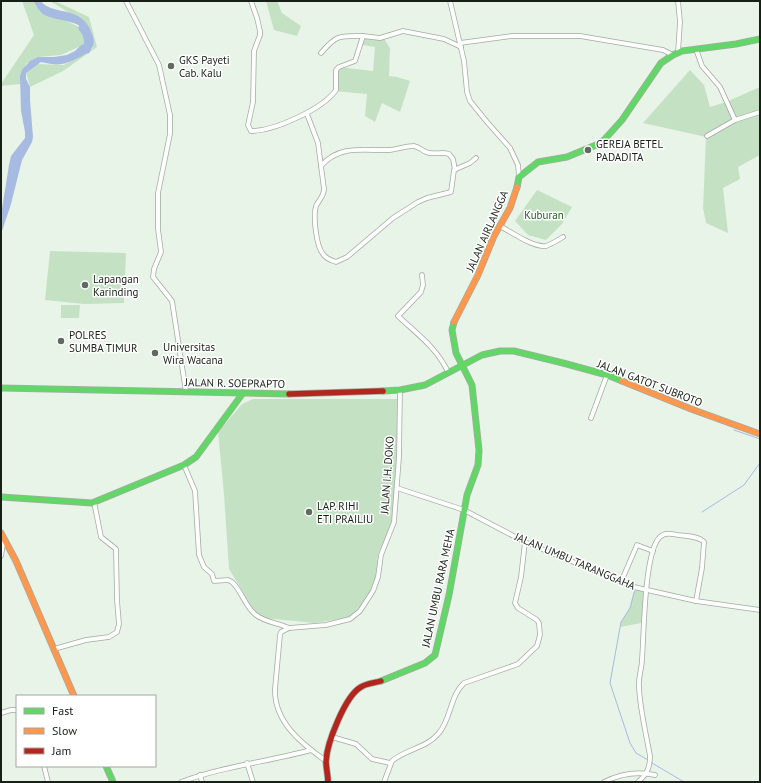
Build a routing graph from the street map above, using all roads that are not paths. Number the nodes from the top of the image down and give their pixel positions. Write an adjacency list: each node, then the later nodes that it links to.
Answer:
1 (126, 1): 27 (street)
2 (251, 1): 12 (street)
3 (450, 1): 7 (street)
4 (678, 1): 10 (street)
5 (363, 36): 7 (street); 9 (street); 12 (street)
6 (760, 39): 8 (main road)
7 (460, 45): 10 (street); 18 (street)
8 (696, 49): 10 (main road); 13 (street)
9 (321, 53)
10 (676, 53): 18 (main road)
11 (760, 112): 13 (street)
12 (306, 114): 16 (street)
13 (735, 120): 14 (street)
14 (707, 136)
15 (476, 158): 17 (street)
16 (321, 166): 17 (street); 17 (street)
17 (455, 170)
18 (519, 177): 19 (main road, JALAN AIRLANGGA)
19 (500, 226): 20 (street); 22 (main road, JALAN AIRLANGGA)
20 (563, 237)
21 (422, 275): 23 (street)
22 (462, 364): 23 (main road, JALAN R. SOEPRAPTO); 24 (main road, JALAN GATOT SUBROTO); 35 (main road, JALAN UMBU RARA MEHA)
23 (448, 372): 26 (main road, JALAN R. SOEPRAPTO)
24 (607, 375): 29 (street); 30 (main road, JALAN GATOT SUBROTO)
25 (1, 388): 27 (main road, JALAN R. SOEPRAPTO)
26 (400, 390): 28 (main road, JALAN R. SOEPRAPTO); 32 (street, JALAN I.H. DOKO)
27 (186, 392): 28 (main road, JALAN R. SOEPRAPTO)
28 (243, 393): 31 (main road)
29 (591, 418)
30 (760, 434)
31 (184, 465): 34 (main road); 45 (street)
32 (397, 488): 35 (street, JALAN UMBU TARANGGAHA); 45 (street, JALAN I.H. DOKO)
33 (1, 497): 34 (main road)
34 (94, 502): 46 (street)
35 (464, 510): 38 (street, JALAN UMBU TARANGGAHA); 50 (main road, JALAN UMBU RARA MEHA)
36 (1, 533): 37 (main road)
37 (4, 539): 40 (street); 46 (main road)
38 (525, 542): 41 (street, JALAN UMBU TARANGGAHA); 53 (street)
39 (653, 551): 41 (street); 42 (street); 43 (street)
40 (1, 556)
41 (621, 582): 42 (street, JALAN UMBU TARANGGAHA)
42 (646, 590): 43 (street, JALAN UMBU TARANGGAHA); 57 (street)
43 (696, 601): 44 (street, JALAN UMBU TARANGGAHA)
44 (760, 610)
45 (289, 628): 51 (street)
46 (54, 649): 47 (main road)
47 (74, 695)
48 (16, 710): 49 (street)
49 (1, 713)
50 (332, 737): 52 (main road, JALAN UMBU RARA MEHA); 53 (street)
51 (311, 750): 52 (street); 54 (street)
52 (326, 761): 65 (main road)
53 (390, 763): 66 (street)
54 (247, 764): 59 (street); 64 (street)
55 (44, 767): 60 (street)
56 (106, 767): 61 (main road)
57 (647, 773): 58 (street); 67 (street); 68 (street)
58 (655, 775)
59 (200, 776): 62 (street); 63 (street)
60 (48, 782)
61 (113, 782)
62 (181, 782)
63 (202, 782)
64 (253, 782)
65 (328, 782)
66 (384, 782)
67 (604, 782)
68 (638, 782)

